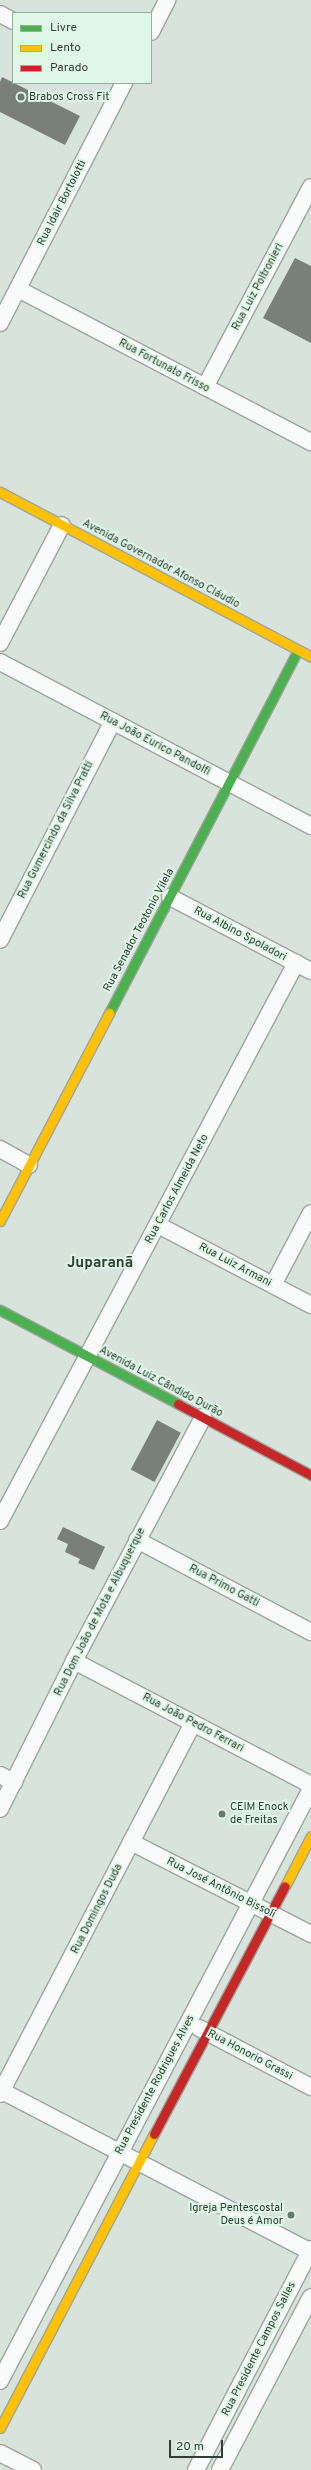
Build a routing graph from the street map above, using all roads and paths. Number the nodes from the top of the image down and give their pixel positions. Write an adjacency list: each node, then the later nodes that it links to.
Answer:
1 (167, 0): 4 (street)
2 (0, 14): 3 (street)
3 (12, 20)
4 (152, 30)
5 (123, 84): 7 (street, Rua Idair Bortolotti)
6 (311, 187): 9 (street, Rua Luiz Poltronieri)
7 (18, 289): 8 (street, Rua Idair Bortolotti); 9 (street, Rua Fortunato Frisso)
8 (0, 323)
9 (205, 387): 10 (street, Rua Fortunato Frisso)
10 (311, 442)
11 (0, 492): 12 (street, Avenida Governador Afonso Cláudio)
12 (62, 525): 13 (street); 14 (street, Avenida Governador Afonso Cláudio)
13 (0, 643)
14 (298, 650): 15 (street, Avenida Governador Afonso Cláudio); 18 (street, Rua Senador Teotonio Vilela)
15 (311, 657)
16 (0, 662): 17 (street, Rua João Eurico Pandolfi)
17 (113, 721): 18 (street, Rua João Eurico Pandolfi); 21 (street, Rua Gumercindo da Silva Pratti)
18 (230, 783): 19 (street, Rua João Eurico Pandolfi); 20 (street, Rua Senador Teotonio Vilela)
19 (311, 826)
20 (170, 897): 22 (street, Rua Albino Spoladori); 25 (street, Rua Senador Teotonio Vilela)
21 (0, 940)
22 (296, 963): 23 (street, Rua Albino Spoladori); 28 (street, Rua Carlos Almeida Neto)
23 (311, 971)
24 (0, 1149): 25 (street)
25 (30, 1165): 27 (street, Rua Senador Teotonio Vilela)
26 (311, 1213): 29 (street)
27 (0, 1221)
28 (158, 1225): 29 (street, Rua Luiz Armani); 32 (street, Rua Carlos Almeida Neto)
29 (273, 1285): 30 (street, Rua Luiz Armani)
30 (311, 1305)
31 (0, 1310): 32 (street, Avenida Luiz Cândido Durão)
32 (86, 1355): 33 (street, Avenida Luiz Cândido Durão); 35 (street, Rua Carlos Almeida Neto)
33 (203, 1417): 34 (street, Avenida Luiz Cândido Durão); 36 (street, Rua Dom João de Mota e Albuquerque)
34 (311, 1475)
35 (0, 1521)
36 (137, 1540): 37 (street, Rua Primo Gatti); 38 (street, Rua Dom João de Mota e Albuquerque)
37 (311, 1632)
38 (74, 1661): 39 (street, Rua João Pedro Ferrari); 41 (street, Rua Dom João de Mota e Albuquerque)
39 (193, 1723): 42 (street, Rua João Pedro Ferrari); 46 (street, Rua Domingos Duda)
40 (0, 1775): 41 (street)
41 (14, 1782): 44 (street, Rua Dom João de Mota e Albuquerque)
42 (311, 1785)
43 (311, 1789): 47 (street, Rua Presidente Rodrigues Alves)
44 (0, 1809)
45 (311, 1836): 48 (street, Rua Presidente Rodrigues Alves)
46 (131, 1842): 47 (street, Rua José Antônio Bissoli); 53 (street, Rua Domingos Duda)
47 (251, 1903): 48 (street, Rua José Antônio Bissoli); 50 (street, Rua Presidente Rodrigues Alves)
48 (271, 1913): 49 (street, Rua José Antônio Bissoli); 51 (street, Rua Presidente Rodrigues Alves)
49 (311, 1934)
50 (188, 2022): 51 (street, Rua Honorio Grassi); 54 (street, Rua Presidente Rodrigues Alves)
51 (208, 2033): 52 (street, Rua Honorio Grassi); 55 (street, Rua Presidente Rodrigues Alves)
52 (311, 2087)
53 (1, 2091): 54 (street)
54 (120, 2152): 55 (street); 58 (street, Rua Presidente Rodrigues Alves)
55 (140, 2162): 56 (street); 59 (street, Rua Presidente Rodrigues Alves)
56 (311, 2250): 62 (street, Rua Presidente Campos Salles)
57 (311, 2297): 63 (street, Rua Presidente Campos Salles)
58 (0, 2380)
59 (0, 2428)
60 (0, 2453): 61 (street)
61 (33, 2470)
62 (196, 2470)
63 (220, 2470)

